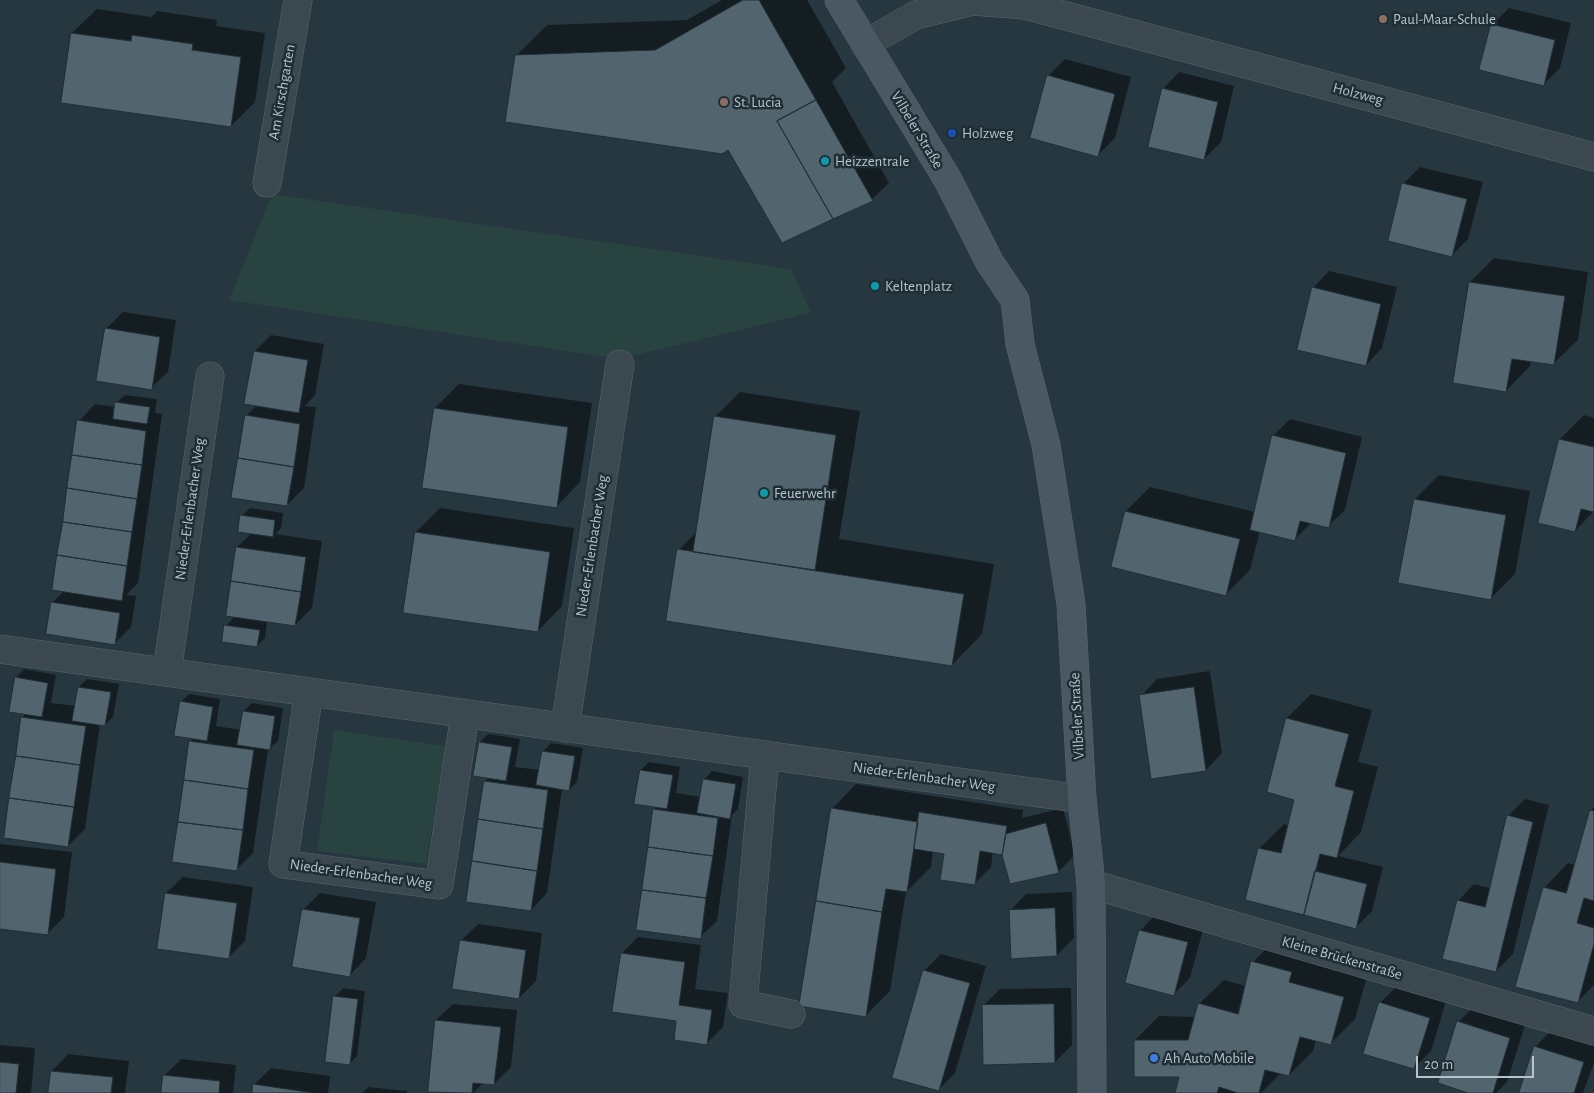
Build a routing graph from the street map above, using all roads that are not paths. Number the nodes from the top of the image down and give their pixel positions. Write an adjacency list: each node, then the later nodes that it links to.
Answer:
1 (298, 0): 5 (street, Am Kirschgarten)
2 (839, 0): 3 (street, Vilbeler Straße)
3 (865, 44): 4 (street, Holzweg); 14 (street, Vilbeler Straße)
4 (1594, 157)
5 (267, 183)
6 (620, 364): 12 (street, Nieder-Erlenbacher Weg)
7 (210, 376): 9 (street, Nieder-Erlenbacher Weg)
8 (0, 649): 9 (street, Nieder-Erlenbacher Weg)
9 (167, 672): 10 (street, Nieder-Erlenbacher Weg)
10 (309, 692): 11 (street, Nieder-Erlenbacher Weg); 11 (street, Nieder-Erlenbacher Weg)
11 (465, 714): 12 (street, Nieder-Erlenbacher Weg)
12 (564, 728): 13 (street, Nieder-Erlenbacher Weg)
13 (765, 755): 14 (street, Nieder-Erlenbacher Weg); 16 (street)
14 (1082, 799): 15 (street, Vilbeler Straße)
15 (1091, 884): 17 (street, Kleine Brückenstraße); 18 (street, Vilbeler Straße)
16 (791, 1014)
17 (1594, 1031)
18 (1092, 1093)

